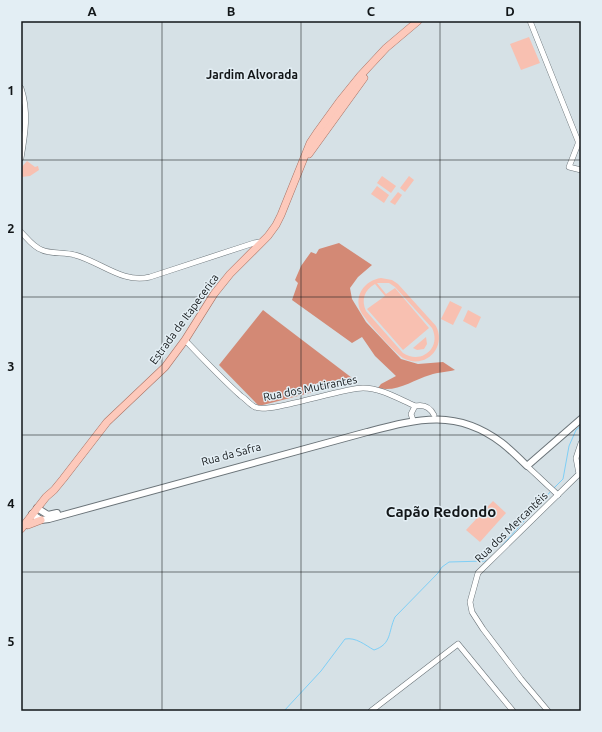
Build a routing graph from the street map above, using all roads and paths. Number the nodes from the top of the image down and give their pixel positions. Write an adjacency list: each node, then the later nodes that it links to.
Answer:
1 (418, 21): 8 (main road, Estrada de Itapecerica)
2 (530, 21): 5 (street)
3 (21, 88): 4 (street)
4 (21, 158)
5 (569, 166): 6 (street); 7 (street)
6 (581, 166)
7 (581, 170)
8 (283, 210): 9 (main road); 11 (main road, Estrada de Itapecerica)
9 (285, 217)
10 (21, 232): 11 (street)
11 (261, 243): 12 (main road, Estrada de Itapecerica)
12 (185, 340): 13 (street, Rua dos Mutirantes); 21 (main road, Estrada de Itapecerica)
13 (415, 406): 15 (street); 17 (street)
14 (581, 414): 19 (main road)
15 (434, 415): 17 (main road, Rua da Safra); 19 (main road)
16 (581, 418): 19 (main road)
17 (412, 419): 19 (main road); 21 (main road, Rua da Safra); 22 (main road, Rua da Safra)
18 (581, 444): 20 (street, Rua dos Mercantéis)
19 (527, 463): 20 (street)
20 (558, 493): 27 (street, Rua dos Mercantéis)
21 (38, 509): 22 (main road, Estrada de Itapecerica)
22 (36, 517): 23 (main road, Estrada de Itapecerica); 24 (main road, Estrada de Itapecerica)
23 (21, 529)
24 (21, 532)
25 (371, 711): 26 (street)
26 (513, 711)
27 (548, 711)

